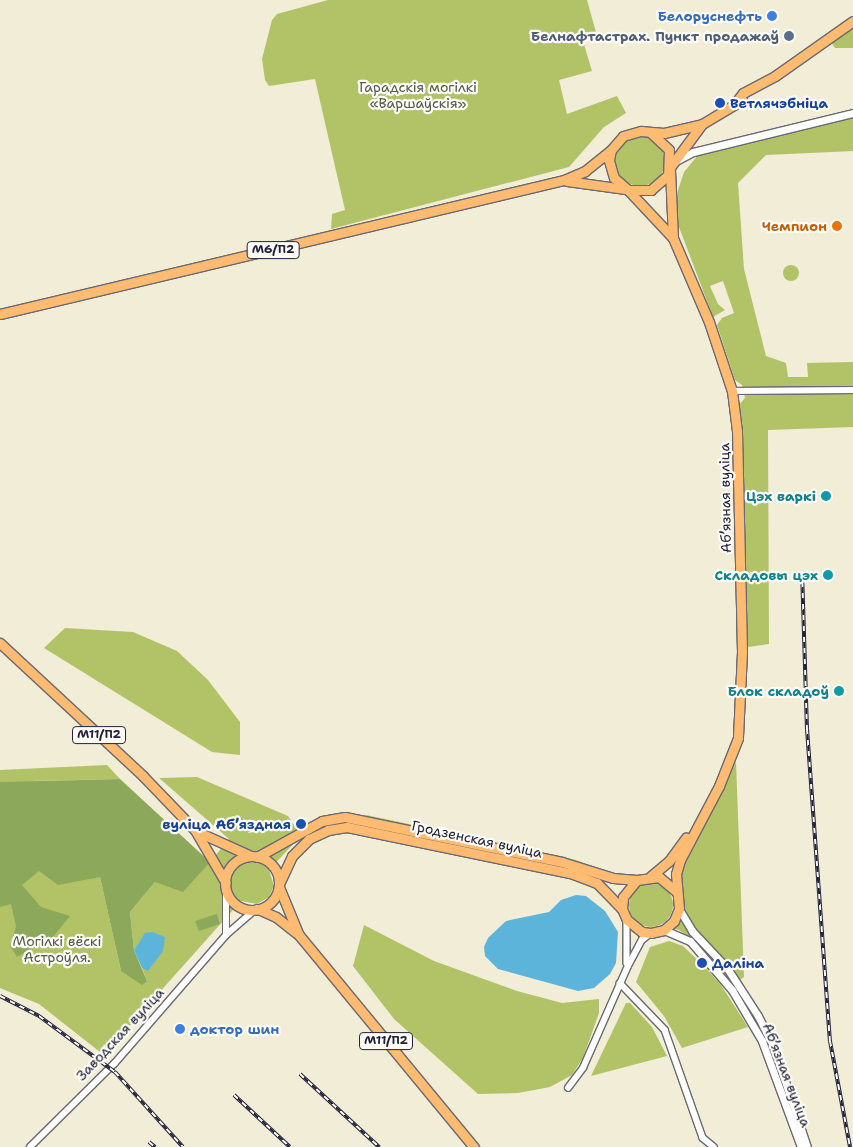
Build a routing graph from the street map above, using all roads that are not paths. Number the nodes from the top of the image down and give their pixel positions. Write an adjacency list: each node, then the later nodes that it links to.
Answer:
1 (853, 21): 3 (main road, М6/П2)
2 (853, 113): 6 (street)
3 (702, 124): 4 (main road, М6/П2); 5 (main road, М6/П2)
4 (650, 132): 7 (main road, М6/П2); 8 (main road)
5 (690, 138): 6 (street); 8 (main road, М6/П2)
6 (716, 146): 8 (street)
7 (611, 150): 9 (main road, М6/П2); 10 (main road)
8 (670, 168): 10 (main road, М6/П2); 11 (main road, Абʼязная вуліца)
9 (564, 180): 10 (main road, М6/П2); 12 (main road, М6/П2)
10 (628, 190): 11 (main road, Абʼязная вуліца)
11 (673, 238): 14 (main road, Абʼязная вуліца)
12 (0, 314)
13 (853, 390): 14 (street)
14 (732, 391): 16 (main road, Абʼязная вуліца)
15 (0, 643): 17 (main road, М11/П2)
16 (700, 820): 19 (main road, Абʼязная вуліца); 23 (main road, Абʼязная вуліца)
17 (195, 830): 18 (main road, М11/П2); 21 (main road, М11/П2)
18 (254, 857): 20 (main road, Гродзенская вуліца); 21 (main road); 22 (main road, М11/П2)
19 (650, 876): 20 (main road, Абʼязная вуліца); 23 (main road)
20 (637, 880): 24 (main road)
21 (226, 885): 25 (main road, М11/П2); 30 (street)
22 (279, 886): 24 (main road, Гродзенская вуліца); 25 (main road); 31 (main road, М11/П2)
23 (677, 892): 26 (main road, Абʼязная вуліца)
24 (622, 908): 27 (main road)
25 (257, 909): 30 (street, Заводская вуліца); 31 (main road, М11/П2)
26 (679, 909): 28 (main road); 35 (street, Абʼязная вуліца)
27 (627, 920): 29 (main road); 32 (street)
28 (664, 930): 29 (main road); 39 (street, Абʼязная вуліца)
29 (651, 933): 32 (street)
30 (226, 935): 36 (street, Заводская вуліца)
31 (299, 935): 37 (main road, М11/П2)
32 (628, 966): 33 (street)
33 (620, 983): 34 (street); 38 (street)
34 (568, 1088)
35 (807, 1144): 40 (street)
36 (30, 1147)
37 (474, 1147)
38 (714, 1147)
39 (801, 1147)
40 (814, 1147)

